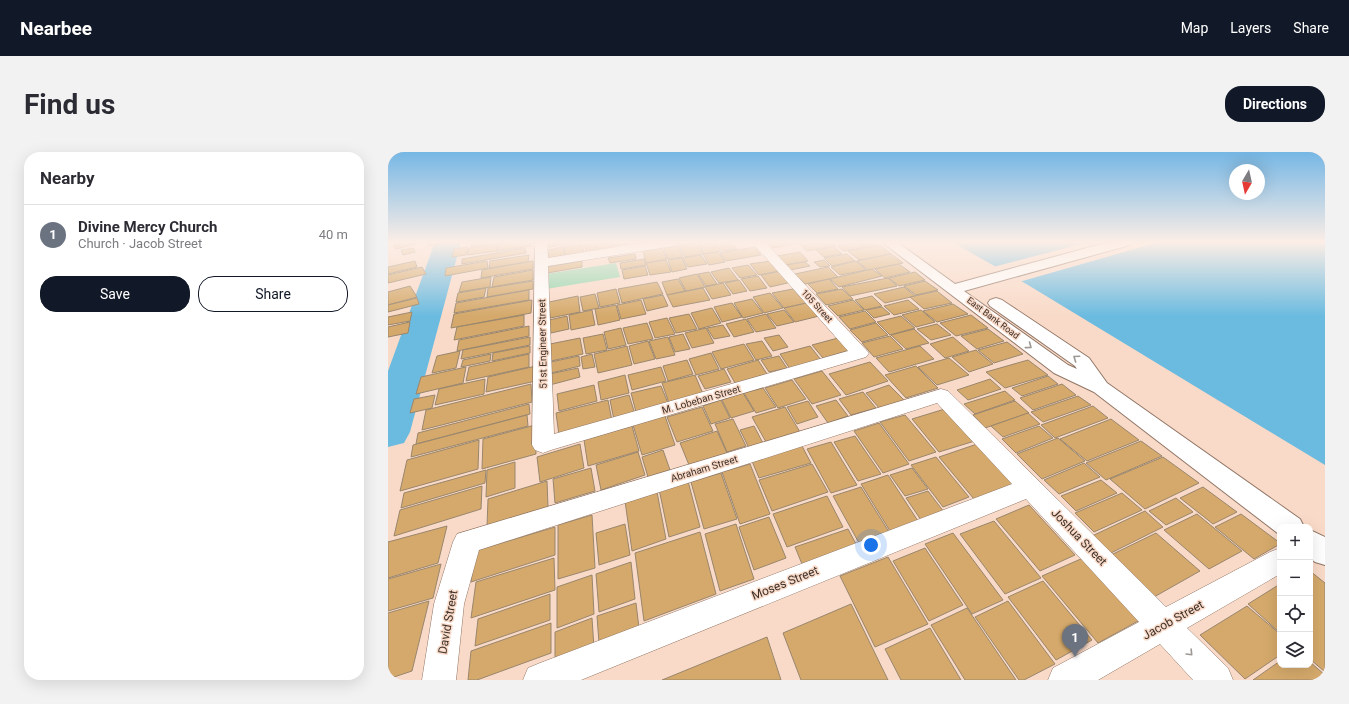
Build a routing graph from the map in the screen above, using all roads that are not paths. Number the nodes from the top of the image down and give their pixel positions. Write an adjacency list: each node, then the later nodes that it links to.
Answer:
1 (541, 267): 9 (street, 51st Engineer Street)
2 (781, 267): 7 (street, 105 Street)
3 (928, 267): 6 (main road, East Bank Road)
4 (936, 267): 6 (main road, East Bank Road)
5 (1036, 267): 6 (main road)
6 (961, 287): 11 (main road, East Bank Road)
7 (860, 353): 9 (street, M. Lobeban Street)
8 (941, 395): 10 (street, Joshua Street); 12 (street, Abraham Street)
9 (543, 445)
10 (1030, 487): 16 (street, Joshua Street); 18 (street, Moses Street)
11 (1286, 524)
12 (467, 542): 17 (street, David Street)
13 (1313, 544): 14 (main road)
14 (1325, 553)
15 (1277, 562): 16 (street, Jacob Street)
16 (1163, 625): 19 (street, Jacob Street); 20 (street, Joshua Street, one-way to 20)
17 (439, 680)
18 (540, 680)
19 (1065, 680)
20 (1216, 680)

